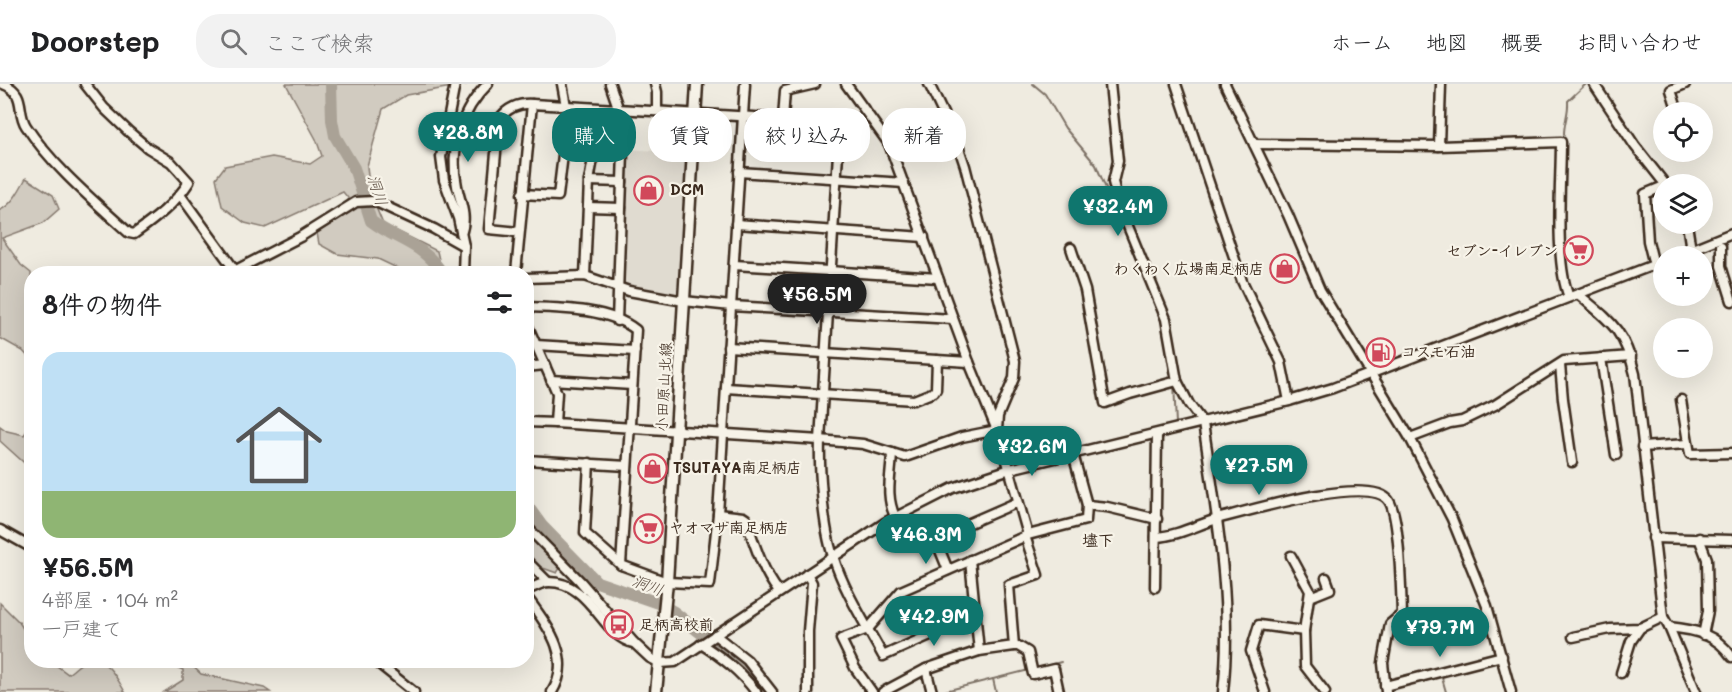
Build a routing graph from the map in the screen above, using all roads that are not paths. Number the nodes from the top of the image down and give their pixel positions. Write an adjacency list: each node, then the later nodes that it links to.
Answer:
1 (85, 84): 48 (street)
2 (455, 84): 55 (street)
3 (488, 84): 55 (street)
4 (562, 84): 21 (street)
5 (610, 84): 23 (street)
6 (655, 84): 24 (street)
7 (697, 84): 25 (main road, 小田原山北線)
8 (746, 84): 29 (street)
9 (815, 84): 26 (street)
10 (846, 84): 30 (street)
11 (929, 84): 27 (street)
12 (1110, 84): 96 (street)
13 (1176, 84): 101 (street)
14 (1225, 84): 31 (street)
15 (1441, 84): 32 (street)
16 (1594, 84): 41 (street)
17 (1685, 84): 19 (street)
18 (8, 85): 48 (street)
19 (1675, 102)
20 (532, 104): 21 (street); 47 (street); 52 (street)
21 (566, 106): 22 (street)
22 (601, 108)
23 (619, 108)
24 (657, 108)
25 (696, 108)
26 (784, 108)
27 (940, 108)
28 (732, 117): 29 (street)
29 (742, 117): 40 (street)
30 (882, 134)
31 (1254, 144): 32 (street); 94 (street)
32 (1439, 146): 74 (street)
33 (563, 162): 47 (street)
34 (593, 162): 43 (street)
35 (622, 162): 44 (street)
36 (693, 162): 75 (main road, 小田原山北線)
37 (837, 162): 42 (street)
38 (896, 162): 45 (street)
39 (963, 162): 107 (street)
40 (739, 172): 42 (street); 51 (street)
41 (1656, 174)
42 (836, 179): 45 (street); 53 (street)
43 (590, 181): 44 (street); 49 (street)
44 (622, 182): 50 (street)
45 (904, 183): 56 (street)
46 (1653, 190): 62 (street)
47 (522, 194): 52 (street)
48 (181, 196): 65 (street)
49 (588, 207): 50 (street); 70 (street)
50 (621, 208): 73 (street)
51 (736, 224): 53 (street); 63 (street)
52 (519, 232): 68 (street)
53 (833, 232): 56 (street); 69 (street)
54 (1732, 233): 57 (street)
55 (461, 234): 58 (street)
56 (924, 237): 72 (street)
57 (1718, 243): 59 (street); 60 (street); 76 (street)
58 (464, 246): 66 (street); 67 (street)
59 (1706, 246)
60 (1732, 247)
61 (1071, 248): 96 (street)
62 (1653, 261)
63 (734, 265): 69 (street); 77 (street)
64 (1653, 265): 74 (street)
65 (232, 266)
66 (247, 266)
67 (463, 266)
68 (517, 266)
69 (831, 272): 72 (street); 79 (street)
70 (585, 276): 71 (street); 73 (street)
71 (534, 278)
72 (939, 278): 80 (street)
73 (618, 286): 75 (street); 81 (street)
74 (1574, 295): 87 (street); 94 (street)
75 (684, 301): 77 (street); 106 (main road, 小田原山北線)
76 (1732, 301)
77 (731, 306): 79 (street); 84 (street)
78 (534, 308): 81 (street)
79 (830, 312): 80 (street); 86 (street)
80 (953, 319): 90 (street)
81 (617, 321): 85 (street)
82 (534, 340): 83 (street)
83 (536, 345): 85 (street); 91 (street)
84 (728, 347): 86 (street); 98 (street)
85 (634, 351): 97 (street)
86 (827, 353): 89 (street); 99 (street)
87 (1631, 356): 88 (street); 113 (street)
88 (1601, 358): 92 (street); 117 (street)
89 (937, 360): 90 (street); 99 (street)
90 (969, 362): 107 (street)
91 (545, 365): 93 (street); 95 (street)
92 (1560, 365): 110 (street); 119 (street)
93 (534, 366)
94 (1371, 374): 101 (street); 110 (street)
95 (551, 380): 97 (street); 103 (street)
96 (1174, 382): 104 (street)
97 (632, 385): 105 (street)
98 (726, 388): 99 (street); 108 (street)
99 (822, 394): 111 (street)
100 (1681, 400): 112 (street)
101 (1289, 401): 104 (street)
102 (534, 422): 103 (street)
103 (555, 423): 105 (street)
104 (1203, 423): 109 (street); 128 (street)
105 (630, 428): 106 (street); 121 (street)
106 (677, 430): 108 (street); 146 (main road, 小田原山北線)
107 (997, 430): 114 (street); 122 (street)
108 (723, 434): 111 (street); 125 (street)
109 (1157, 434): 116 (street); 127 (street)
110 (1410, 438): 165 (street)
111 (820, 440): 114 (street); 137 (street)
112 (1687, 444): 113 (street); 115 (street)
113 (1642, 447): 133 (street)
114 (892, 453): 126 (street)
115 (1732, 453)
116 (1073, 454): 122 (street); 124 (street)
117 (1616, 455)
118 (534, 460): 120 (street)
119 (1572, 462)
120 (588, 463): 121 (street); 140 (street)
121 (627, 466): 140 (street)
122 (1010, 469): 123 (street); 126 (street)
123 (1018, 502): 131 (street); 142 (street)
124 (1087, 505): 127 (street); 131 (street)
125 (718, 514): 146 (street); 149 (street)
126 (895, 517): 137 (street)
127 (1157, 519): 132 (street)
128 (1217, 519): 132 (street); 171 (street); 182 (street)
129 (0, 530): 136 (street)
130 (534, 534): 161 (street)
131 (1026, 536): 139 (street); 163 (street)
132 (1156, 537): 148 (street)
133 (1653, 538): 134 (street); 153 (street)
134 (1699, 538): 135 (street); 159 (street)
135 (1732, 540)
136 (24, 544)
137 (832, 556): 143 (street); 156 (street)
138 (1291, 556): 150 (street)
139 (970, 560): 142 (street); 152 (street)
140 (621, 566): 146 (street)
141 (534, 568): 145 (street)
142 (948, 570): 156 (street)
143 (807, 574): 149 (street); 177 (street)
144 (1326, 578): 150 (street)
145 (548, 582): 147 (street); 161 (street)
146 (667, 583): 167 (main road, 小田原山北線)
147 (534, 587)
148 (1155, 587)
149 (779, 592): 158 (street)
150 (1310, 597): 157 (street)
151 (534, 607): 173 (street)
152 (975, 615): 156 (street); 164 (street)
153 (1663, 617): 154 (street); 155 (street)
154 (1669, 627): 159 (street); 186 (street)
155 (1640, 628): 160 (street); 170 (street)
156 (868, 629): 178 (street)
157 (1304, 631): 183 (street); 184 (street)
158 (715, 635): 162 (street); 176 (street)
159 (1703, 635): 166 (street)
160 (1573, 637)
161 (634, 643): 167 (street)
162 (701, 644): 167 (street); 175 (street)
163 (1014, 646): 164 (street); 181 (street)
164 (979, 651): 169 (street)
165 (1502, 656): 171 (street); 185 (street)
166 (1732, 657)
167 (660, 663): 174 (main road, 小田原山北線)
168 (384, 668): 172 (street)
169 (926, 669): 179 (street); 180 (street)
170 (1621, 673)
171 (1385, 689)
172 (414, 692)
173 (552, 692)
174 (656, 692)
175 (756, 692)
176 (772, 692)
177 (808, 692)
178 (872, 692)
179 (883, 692)
180 (932, 692)
181 (1059, 692)
182 (1223, 692)
183 (1265, 692)
184 (1325, 692)
185 (1512, 692)
186 (1696, 692)

